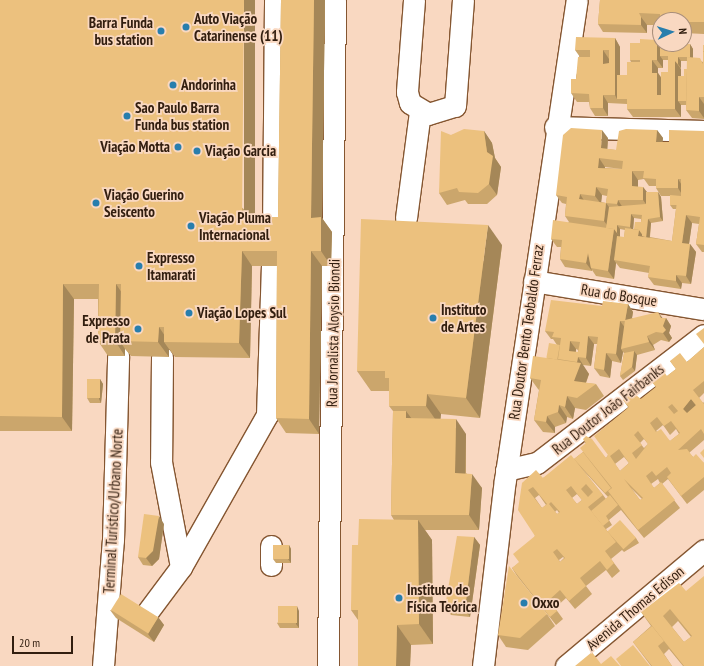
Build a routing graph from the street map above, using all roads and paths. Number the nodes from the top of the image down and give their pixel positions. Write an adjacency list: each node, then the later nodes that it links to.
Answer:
1 (275, 0): 10 (street)
2 (336, 0): 24 (street, Rua Jornalista Aloysio Biondi)
3 (414, 0): 6 (street)
4 (463, 0): 6 (street)
5 (577, 0): 7 (street, Rua Doutor Bento Teobaldo Ferraz)
6 (420, 111): 9 (street)
7 (555, 127): 8 (street); 12 (street, Rua Doutor Bento Teobaldo Ferraz)
8 (704, 131)
9 (406, 218)
10 (273, 232)
11 (272, 266): 19 (street)
12 (534, 281): 13 (street, Rua do Bosque); 17 (street, Rua Doutor Bento Teobaldo Ferraz)
13 (704, 308)
14 (704, 335): 17 (street, Rua Doutor João Fairbanks)
15 (118, 356): 23 (street, Terminal Turístico/Urbano Norte)
16 (162, 357): 19 (street)
17 (506, 470): 21 (street, Rua Doutor Bento Teobaldo Ferraz)
18 (704, 550): 22 (street, Avenida Thomas Edison)
19 (180, 567): 20 (street)
20 (146, 614)
21 (489, 663)
22 (566, 664)
23 (103, 666)
24 (328, 666)

